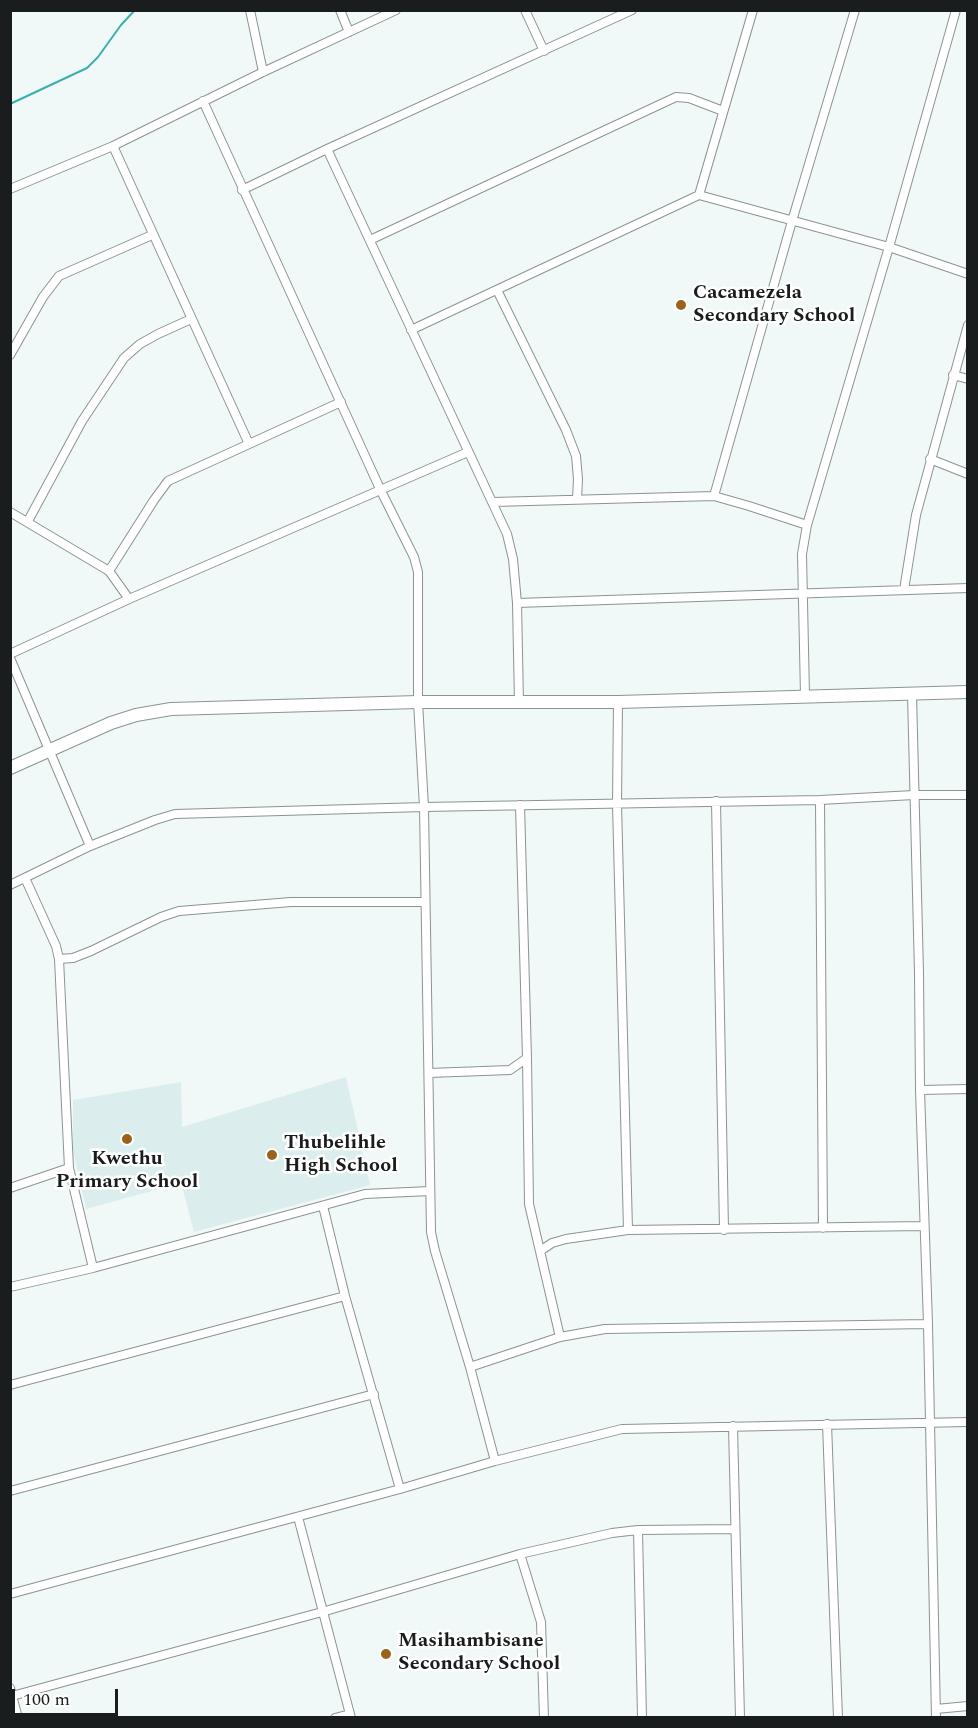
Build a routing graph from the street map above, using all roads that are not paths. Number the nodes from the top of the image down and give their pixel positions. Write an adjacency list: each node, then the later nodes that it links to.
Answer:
1 (250, 10): 11 (street)
2 (340, 10): 9 (street)
3 (396, 10): 9 (street)
4 (525, 10): 10 (street)
5 (632, 10): 10 (street)
6 (753, 10): 13 (street)
7 (855, 10): 19 (street)
8 (957, 10): 22 (street)
9 (349, 32): 11 (street)
10 (544, 51): 15 (street)
11 (263, 72): 12 (street)
12 (203, 101): 14 (street); 17 (street)
13 (723, 111): 18 (street); 21 (street)
14 (113, 146): 16 (street); 20 (street)
15 (327, 149): 17 (street); 21 (street)
16 (10, 189)
17 (242, 190): 31 (street)
18 (699, 195): 19 (street); 24 (street)
19 (792, 221): 22 (street); 37 (street)
20 (152, 235): 25 (street); 28 (street)
21 (370, 240): 27 (street)
22 (889, 247): 23 (street); 42 (street)
23 (968, 274)
24 (497, 290): 27 (street); 38 (street)
25 (192, 320): 32 (street); 41 (street)
26 (968, 325): 29 (street)
27 (411, 330): 33 (street)
28 (10, 355)
29 (953, 375): 30 (street); 34 (street)
30 (968, 379)
31 (341, 402): 32 (street); 36 (street)
32 (249, 444): 43 (street)
33 (468, 452): 36 (street); 39 (street)
34 (930, 459): 35 (street); 45 (street)
35 (968, 474)
36 (381, 491): 47 (street); 54 (street)
37 (714, 496): 38 (street); 42 (street)
38 (577, 499): 39 (street)
39 (493, 502): 48 (street)
40 (10, 512): 41 (street)
41 (28, 521): 43 (street)
42 (807, 525): 46 (street)
43 (109, 571): 47 (street)
44 (968, 588): 45 (street)
45 (904, 590): 46 (street)
46 (802, 595): 48 (street); 53 (street)
47 (129, 600): 49 (street)
48 (517, 603): 56 (street)
49 (10, 654)
50 (10, 658): 57 (street)
51 (968, 692): 52 (street)
52 (912, 694): 53 (street); 59 (street)
53 (805, 696): 55 (street)
54 (418, 702): 56 (street); 57 (street); 65 (street)
55 (618, 702): 56 (street); 63 (street)
56 (519, 703)
57 (48, 750): 58 (street); 66 (street)
58 (10, 768)
59 (914, 795): 60 (street); 61 (street); 74 (street)
60 (968, 795)
61 (820, 800): 62 (street); 80 (street)
62 (716, 801): 63 (street); 82 (street)
63 (617, 804): 64 (street); 81 (street)
64 (520, 805): 65 (street); 71 (street)
65 (424, 807): 66 (street); 69 (street)
66 (90, 846): 67 (street)
67 (25, 878): 68 (street); 70 (street)
68 (10, 885)
69 (425, 902): 70 (street); 72 (street)
70 (59, 960): 75 (street)
71 (527, 1058): 72 (street); 83 (street)
72 (429, 1073): 77 (street)
73 (968, 1089): 74 (street)
74 (920, 1090): 79 (street)
75 (69, 1168): 76 (street); 84 (street)
76 (10, 1188)
77 (430, 1191): 78 (street); 89 (street)
78 (323, 1206): 84 (street); 86 (street)
79 (923, 1226): 80 (street); 87 (street)
80 (823, 1228): 82 (street)
81 (628, 1230): 82 (street); 83 (street)
82 (724, 1230)
83 (540, 1251): 88 (street)
84 (93, 1268): 85 (street)
85 (10, 1287)
86 (345, 1296): 90 (street); 91 (street)
87 (928, 1324): 88 (street); 93 (street)
88 (560, 1337): 89 (street)
89 (470, 1367): 96 (street)
90 (10, 1385)
91 (374, 1394): 97 (street); 98 (street)
92 (968, 1422): 93 (street)
93 (929, 1423): 94 (street); 107 (street)
94 (827, 1424): 95 (street); 114 (street)
95 (734, 1426): 96 (street); 100 (street)
96 (495, 1461): 97 (street)
97 (400, 1490): 99 (street)
98 (10, 1491)
99 (298, 1517): 103 (street); 104 (street)
100 (735, 1529): 101 (street); 113 (street)
101 (638, 1530): 102 (street); 112 (street)
102 (520, 1554): 104 (street); 111 (street)
103 (10, 1594)
104 (322, 1612): 105 (street); 108 (street)
105 (11, 1692): 109 (street)
106 (968, 1706): 107 (street)
107 (936, 1713)
108 (351, 1716): 110 (street)
109 (18, 1718)
110 (335, 1718)
111 (544, 1718)
112 (642, 1718)
113 (740, 1718)
114 (838, 1718)

